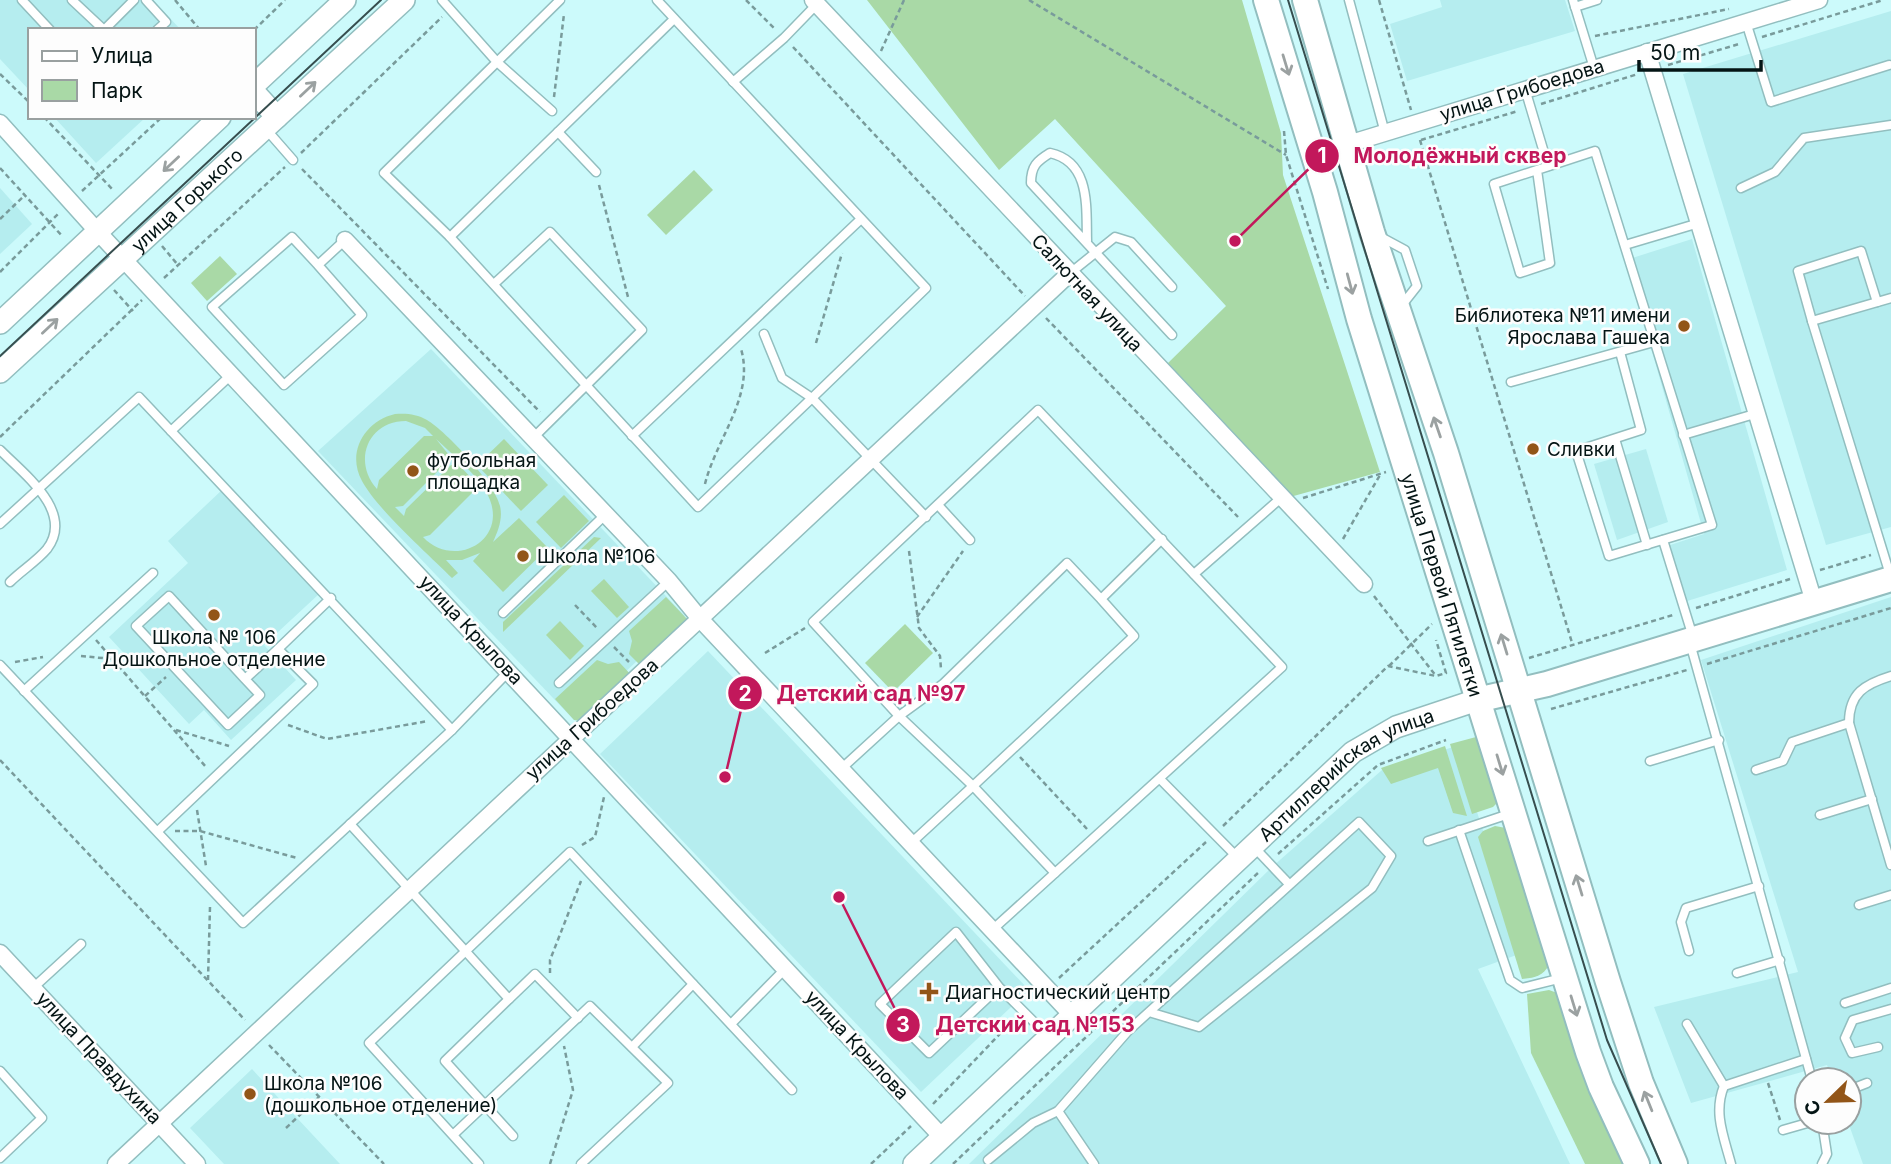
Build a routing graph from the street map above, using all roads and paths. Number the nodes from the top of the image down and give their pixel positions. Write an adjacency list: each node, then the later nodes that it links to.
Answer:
1 (22, 0): 28 (lane)
2 (72, 0): 29 (lane)
3 (134, 0): 30 (lane)
4 (146, 0): 31 (lane)
5 (175, 0): 32 (path)
6 (285, 0): 33 (path)
7 (345, 0): 43 (main road)
8 (404, 0): 50 (main road, улица Горького, one-way to 8)
9 (442, 0): 24 (lane)
10 (560, 0): 37 (lane)
11 (657, 0): 26 (lane)
12 (746, 0): 34 (path)
13 (904, 0): 39 (path)
14 (1029, 0): 57 (path)
15 (1266, 0): 165 (main road, улица Первой Пятилетки, one-way to 165)
16 (1305, 0): 56 (main road)
17 (1349, 0): 55 (lane)
18 (1379, 0): 52 (path)
19 (1597, 0): 22 (lane)
20 (1819, 0): 27 (street, улица Грибоедова)
21 (815, 2): 34 (lane); 39 (street, Салютная улица)
22 (1574, 3): 35 (lane)
23 (1740, 6): 35 (path)
24 (450, 9): 37 (lane); 58 (path)
25 (565, 12): 47 (path)
26 (674, 19): 42 (lane); 54 (lane)
27 (1746, 22): 36 (street, улица Грибоедова); 38 (lane)
28 (48, 28)
29 (102, 28)
30 (106, 28)
31 (160, 28)
32 (198, 28)
33 (256, 28)
34 (784, 38): 42 (lane); 85 (path)
35 (1585, 38): 40 (lane)
36 (1647, 52): 40 (street, улица Грибоедова); 67 (street)
37 (497, 62): 47 (lane); 71 (lane)
38 (1889, 65)
39 (875, 66): 79 (street, Салютная улица)
40 (1594, 68): 44 (street, улица Грибоедова)
41 (0, 74): 46 (path)
42 (733, 82): 66 (lane)
43 (256, 83)
44 (1525, 89): 52 (street, улица Грибоедова); 59 (lane)
45 (256, 96): 50 (main road)
46 (28, 101)
47 (552, 111)
48 (46, 119): 64 (path)
49 (218, 119): 64 (main road, улица Горького, one-way to 64)
50 (271, 122): 58 (lane); 70 (main road, улица Горького)
51 (0, 123): 69 (street, улица Крылова)
52 (1415, 123): 55 (street, улица Грибоедова); 149 (path)
53 (1891, 125): 62 (lane)
54 (558, 132): 61 (lane); 71 (lane)
55 (1385, 133): 56 (street, улица Грибоедова)
56 (1345, 145): 162 (main road, one-way to 56)
57 (1286, 155)
58 (293, 160): 77 (path); 101 (path)
59 (1548, 166): 60 (lane); 74 (lane)
60 (1537, 170): 60 (lane)
61 (596, 172): 86 (path)
62 (1741, 188)
63 (25, 195): 65 (path)
64 (127, 205): 69 (main road, улица Горького)
65 (0, 219)
66 (861, 219): 68 (lane); 99 (lane)
67 (1700, 223): 74 (lane); 100 (street)
68 (849, 230): 90 (lane); 93 (path)
69 (98, 232): 76 (street, улица Крылова); 88 (main road, улица Горького)
70 (150, 233): 76 (main road, улица Горького); 77 (path)
71 (450, 237): 80 (lane)
72 (345, 240): 78 (lane); 106 (street)
73 (1087, 241): 73 (lane); 75 (lane)
74 (1625, 245): 92 (lane)
75 (1096, 250): 79 (lane); 81 (lane); 91 (lane)
76 (123, 258): 82 (street, улица Крылова); 95 (main road, улица Горького, one-way to 76)
77 (178, 265): 82 (path)
78 (318, 265): 78 (lane)
79 (1069, 274): 85 (street, улица Грибоедова); 113 (street, Салютная улица)
80 (494, 284): 86 (lane); 98 (lane)
81 (1172, 287)
82 (152, 289): 96 (street, улица Крылова); 104 (path)
83 (1891, 298): 84 (lane)
84 (1877, 302): 87 (lane); 87 (lane)
85 (1033, 305): 109 (street, улица Грибоедова); 119 (path)
86 (634, 321): 98 (lane)
87 (1812, 321): 125 (lane)
88 (0, 323)
89 (764, 334): 99 (lane)
90 (738, 335): 105 (lane); 115 (path)
91 (1172, 335)
92 (1654, 342): 94 (lane); 103 (lane)
93 (816, 343)
94 (1620, 352): 97 (lane); 107 (lane)
95 (0, 372)
96 (232, 374): 102 (lane); 157 (street, улица Крылова)
97 (1511, 382)
98 (589, 385): 101 (lane); 105 (lane)
99 (812, 398): 109 (lane); 115 (lane)
100 (1758, 413): 103 (lane); 129 (street)
101 (549, 422): 106 (lane)
102 (172, 431): 112 (lane); 134 (lane)
103 (1684, 435): 123 (lane)
104 (0, 436)
105 (632, 436): 115 (lane)
106 (533, 439): 116 (street)
107 (1615, 439): 124 (lane); 124 (lane)
108 (0, 450): 112 (lane)
109 (870, 459): 117 (lane); 143 (street, улица Грибоедова)
110 (1386, 472): 111 (path)
111 (1380, 475): 113 (path); 126 (path)
112 (38, 489): 118 (lane); 132 (lane)
113 (1284, 500): 119 (lane); 126 (street, Салютная улица)
114 (938, 505): 117 (lane); 121 (lane); 122 (lane)
115 (698, 507)
116 (605, 514): 131 (street); 140 (lane)
117 (926, 517): 120 (lane)
118 (0, 524)
119 (1247, 526): 128 (lane)
120 (908, 533): 142 (path); 144 (lane)
121 (1162, 539): 128 (lane); 135 (lane)
122 (970, 540): 142 (path)
123 (1663, 540): 124 (lane); 139 (lane)
124 (1647, 545)
125 (1883, 552): 129 (path); 130 (lane)
126 (1334, 553): 133 (street, Салютная улица)
127 (153, 573): 146 (lane)
128 (1195, 574): 183 (lane)
129 (1806, 574): 136 (street); 139 (path)
130 (1891, 579): 136 (main road, Артиллерийская улица)
131 (669, 581): 143 (street); 160 (lane)
132 (10, 582)
133 (1364, 584): 148 (path)
134 (331, 598): 150 (lane); 168 (lane)
135 (1101, 599): 161 (lane); 177 (lane)
136 (1814, 602): 147 (main road, Артиллерийская улица)
137 (575, 605): 141 (path)
138 (1891, 608): 155 (path)
139 (1685, 611): 147 (lane); 149 (path)
140 (503, 613)
141 (584, 614)
142 (917, 617): 161 (path)
143 (701, 620): 173 (street, улица Грибоедова); 180 (street)
144 (813, 622): 151 (path); 167 (lane)
145 (1432, 624): 148 (path)
146 (89, 633): 163 (lane); 164 (path)
147 (1691, 640): 155 (lane); 162 (main road, Артиллерийская улица)
148 (1412, 643): 154 (path); 154 (path)
149 (1573, 646): 152 (path)
150 (278, 649): 159 (lane); 169 (lane)
151 (765, 653)
152 (1526, 659)
153 (0, 665): 163 (lane)
154 (1388, 666): 192 (path)
155 (1697, 667): 166 (path); 175 (lane)
156 (175, 668): 159 (lane); 159 (lane); 164 (path)
157 (510, 670): 172 (lane); 173 (street, улица Крылова)
158 (1891, 676): 170 (lane)
159 (245, 679)
160 (559, 683)
161 (943, 684): 167 (lane)
162 (1518, 689): 165 (main road, Артиллерийская улица); 270 (main road, one-way to 162)
163 (24, 691): 191 (lane)
164 (145, 696): 171 (path)
165 (1477, 700): 187 (main road, улица Первой Пятилетки, one-way to 187); 196 (main road, Артиллерийская улица)
166 (1551, 709)
167 (899, 716): 180 (lane); 184 (lane)
168 (442, 719): 169 (path); 172 (lane)
169 (275, 720): 176 (lane)
170 (1849, 723): 181 (lane); 186 (lane)
171 (174, 729): 176 (path); 182 (path)
172 (452, 730): 189 (lane)
173 (570, 737): 205 (street, улица Грибоедова); 214 (street, улица Крылова)
174 (1446, 740): 199 (path)
175 (1719, 740): 179 (lane); 204 (lane)
176 (247, 747): 182 (lane)
177 (1013, 749): 184 (lane); 193 (path)
178 (0, 760): 232 (path)
179 (1650, 761)
180 (841, 769): 195 (street)
181 (1756, 771)
182 (215, 778): 191 (lane)
183 (1160, 779): 192 (lane); 193 (lane)
184 (973, 786): 195 (lane); 202 (lane)
185 (604, 796): 197 (path)
186 (1872, 799): 188 (lane); 200 (lane)
187 (1514, 812): 190 (lane); 216 (main road, улица Первой Пятилетки)
188 (1820, 815)
189 (350, 824): 198 (lane); 205 (lane)
190 (1459, 830): 194 (lane); 216 (lane)
191 (158, 831): 198 (path); 198 (lane)
192 (1214, 834): 196 (lane); 221 (path)
193 (1094, 836): 202 (lane)
194 (1427, 841)
195 (911, 844): 208 (street)
196 (1244, 851): 199 (lane); 228 (main road, Артиллерийская улица)
197 (570, 852): 201 (lane); 211 (lane)
198 (311, 861)
199 (1268, 863): 203 (lane); 267 (path)
200 (1891, 866)
201 (588, 872): 217 (lane); 222 (path)
202 (1055, 873): 208 (lane)
203 (1289, 884): 227 (lane); 227 (lane)
204 (1759, 886): 210 (lane); 213 (lane)
205 (407, 890): 211 (lane); 232 (street, улица Грибоедова)
206 (1891, 895): 207 (lane)
207 (1859, 905)
208 (991, 931): 221 (street)
209 (81, 944): 219 (lane)
210 (1689, 951)
211 (466, 952): 223 (lane); 253 (lane)
212 (0, 953): 219 (street, улица Правдухина)
213 (1780, 960): 215 (lane); 237 (lane)
214 (786, 969): 230 (lane); 248 (street, улица Крылова)
215 (1737, 973)
216 (1565, 977): 269 (main road, улица Первой Пятилетки, one-way to 269)
217 (693, 984): 230 (lane); 235 (lane)
218 (999, 987): 218 (lane); 226 (lane)
219 (33, 988): 249 (street, улица Правдухина)
220 (1891, 988): 224 (lane)
221 (1046, 989): 228 (street)
222 (552, 990): 223 (lane); 229 (lane)
223 (509, 999): 246 (lane)
224 (1845, 1003)
225 (1891, 1009): 236 (lane)
226 (1023, 1010): 234 (lane); 248 (path)
227 (1149, 1012): 247 (lane)
228 (1071, 1014): 234 (main road, Артиллерийская улица)
229 (578, 1018): 233 (lane); 235 (lane)
230 (731, 1024): 244 (lane)
231 (1687, 1024): 243 (lane)
232 (256, 1031): 245 (path); 249 (street, улица Грибоедова)
233 (561, 1033): 246 (lane); 263 (path)
234 (1048, 1036): 256 (main road, Артиллерийская улица)
235 (632, 1047): 264 (lane)
236 (1878, 1047)
237 (1806, 1059): 238 (lane); 240 (lane)
238 (1808, 1066)
239 (0, 1071): 257 (lane)
240 (1765, 1072): 243 (lane); 252 (path)
241 (1867, 1083): 242 (lane)
242 (1863, 1085)
243 (1724, 1086): 271 (lane)
244 (792, 1090)
245 (319, 1097): 251 (path); 261 (path)
246 (486, 1104): 253 (lane); 254 (lane)
247 (1058, 1111): 258 (lane); 268 (lane)
248 (923, 1116): 256 (street, улица Крылова); 265 (path)
249 (159, 1123): 259 (street, улица Грибоедова); 260 (street, улица Правдухина)
250 (1793, 1127): 252 (lane)
251 (286, 1128)
252 (1783, 1130)
253 (454, 1134): 262 (lane)
254 (513, 1136)
255 (1824, 1136): 272 (lane)
256 (942, 1137): 266 (main road, Артиллерийская улица)
257 (0, 1158)
258 (988, 1160)
259 (116, 1164)
260 (197, 1164)
261 (384, 1164)
262 (479, 1164)
263 (550, 1164)
264 (581, 1164)
265 (871, 1164)
266 (914, 1164)
267 (953, 1164)
268 (1094, 1164)
269 (1637, 1164)
270 (1675, 1164)
271 (1731, 1164)
272 (1822, 1164)

